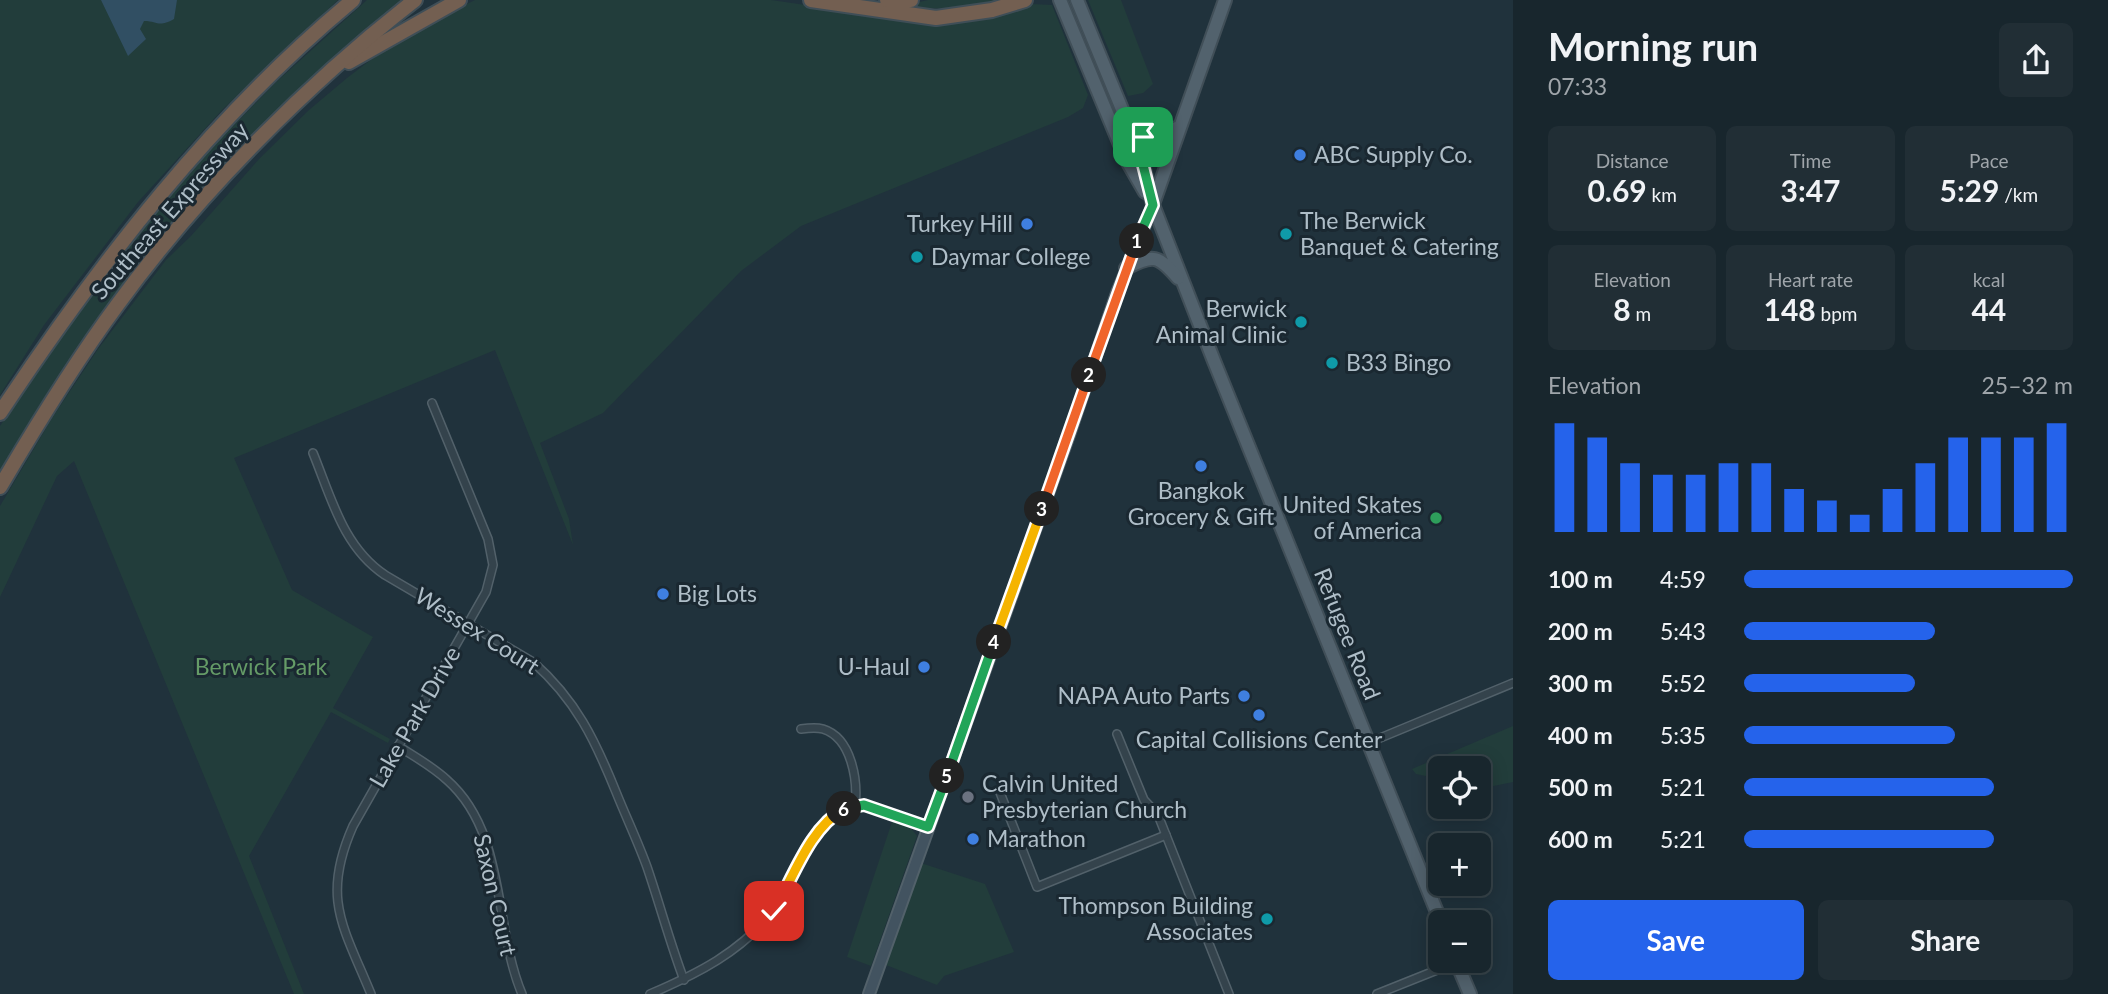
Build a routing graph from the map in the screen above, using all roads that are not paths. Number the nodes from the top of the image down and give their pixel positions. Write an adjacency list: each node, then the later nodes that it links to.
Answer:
1 (353, 0): 18 (highway, Southeast Expressway)
2 (415, 0): 11 (highway, Southeast Expressway)
3 (459, 0): 11 (highway)
4 (811, 0): 7 (highway)
5 (887, 0): 6 (highway)
6 (911, 0)
7 (1025, 0)
8 (1060, 0): 14 (main road, Refugee Road)
9 (1077, 0): 13 (main road, Refugee Road)
10 (1225, 0): 12 (main road)
11 (323, 77): 20 (highway, Southeast Expressway)
12 (1182, 119): 13 (main road); 14 (main road)
13 (1128, 125): 14 (main road, Refugee Road)
14 (1153, 205): 15 (main road); 16 (main road, Refugee Road)
15 (1126, 268): 16 (main road); 29 (main road)
16 (1185, 287): 25 (main road, Refugee Road)
17 (432, 402): 21 (street, Lake Park Drive)
18 (0, 413)
19 (313, 453): 21 (street, Wessex Court)
20 (0, 487)
21 (469, 623): 26 (street, Lake Park Drive); 34 (street, Wessex Court)
22 (1513, 683): 25 (street)
23 (801, 729): 28 (street)
24 (1117, 734): 30 (street)
25 (1368, 743): 31 (main road, Refugee Road)
26 (398, 746): 35 (street, Lake Park Drive); 36 (street, Saxon Court)
27 (999, 790): 30 (street)
28 (855, 806): 29 (street); 34 (street)
29 (928, 827): 38 (main road)
30 (1166, 835): 39 (street)
31 (1436, 910)
32 (1428, 973): 40 (street)
33 (1461, 973): 41 (main road)
34 (684, 980): 37 (street)
35 (371, 994)
36 (522, 994)
37 (650, 994)
38 (869, 994)
39 (1229, 994)
40 (1377, 994)
41 (1470, 994)

